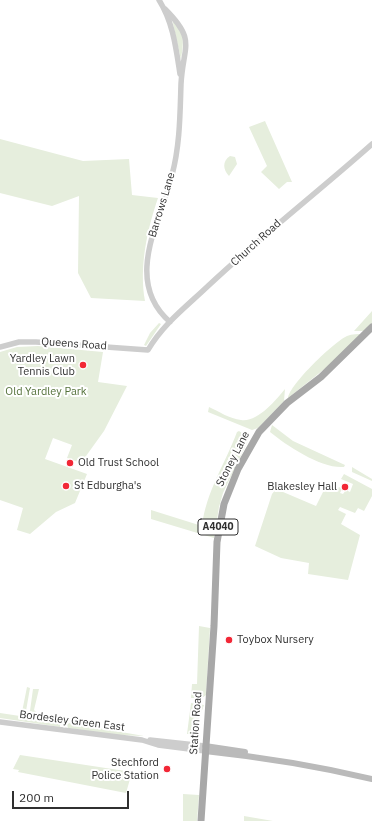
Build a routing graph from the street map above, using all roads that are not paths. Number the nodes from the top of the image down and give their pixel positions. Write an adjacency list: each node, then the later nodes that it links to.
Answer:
1 (159, 0): 2 (street, Barrows Lane)
2 (165, 9): 3 (street, Barrows Lane); 3 (street, Barrows Lane)
3 (181, 82): 5 (street, Barrows Lane)
4 (372, 144): 5 (street, Church Road)
5 (170, 322): 8 (street, Church Road)
6 (372, 327): 9 (main road, Stoney Lane / A4040)
7 (0, 347): 8 (street, Queens Road)
8 (148, 350)
9 (214, 626): 11 (main road, Station Road / A4040)
10 (0, 722): 11 (street, Bordesley Green East)
11 (205, 748): 12 (main road, Bordesley Green East); 12 (main road, Bordesley Green East); 16 (main road, Station Road / A4040)
12 (258, 756): 13 (main road, Bordesley Green East)
13 (340, 771): 14 (main road, Bordesley Green East); 15 (main road, Bordesley Green East)
14 (372, 775)
15 (372, 779)
16 (201, 821)

